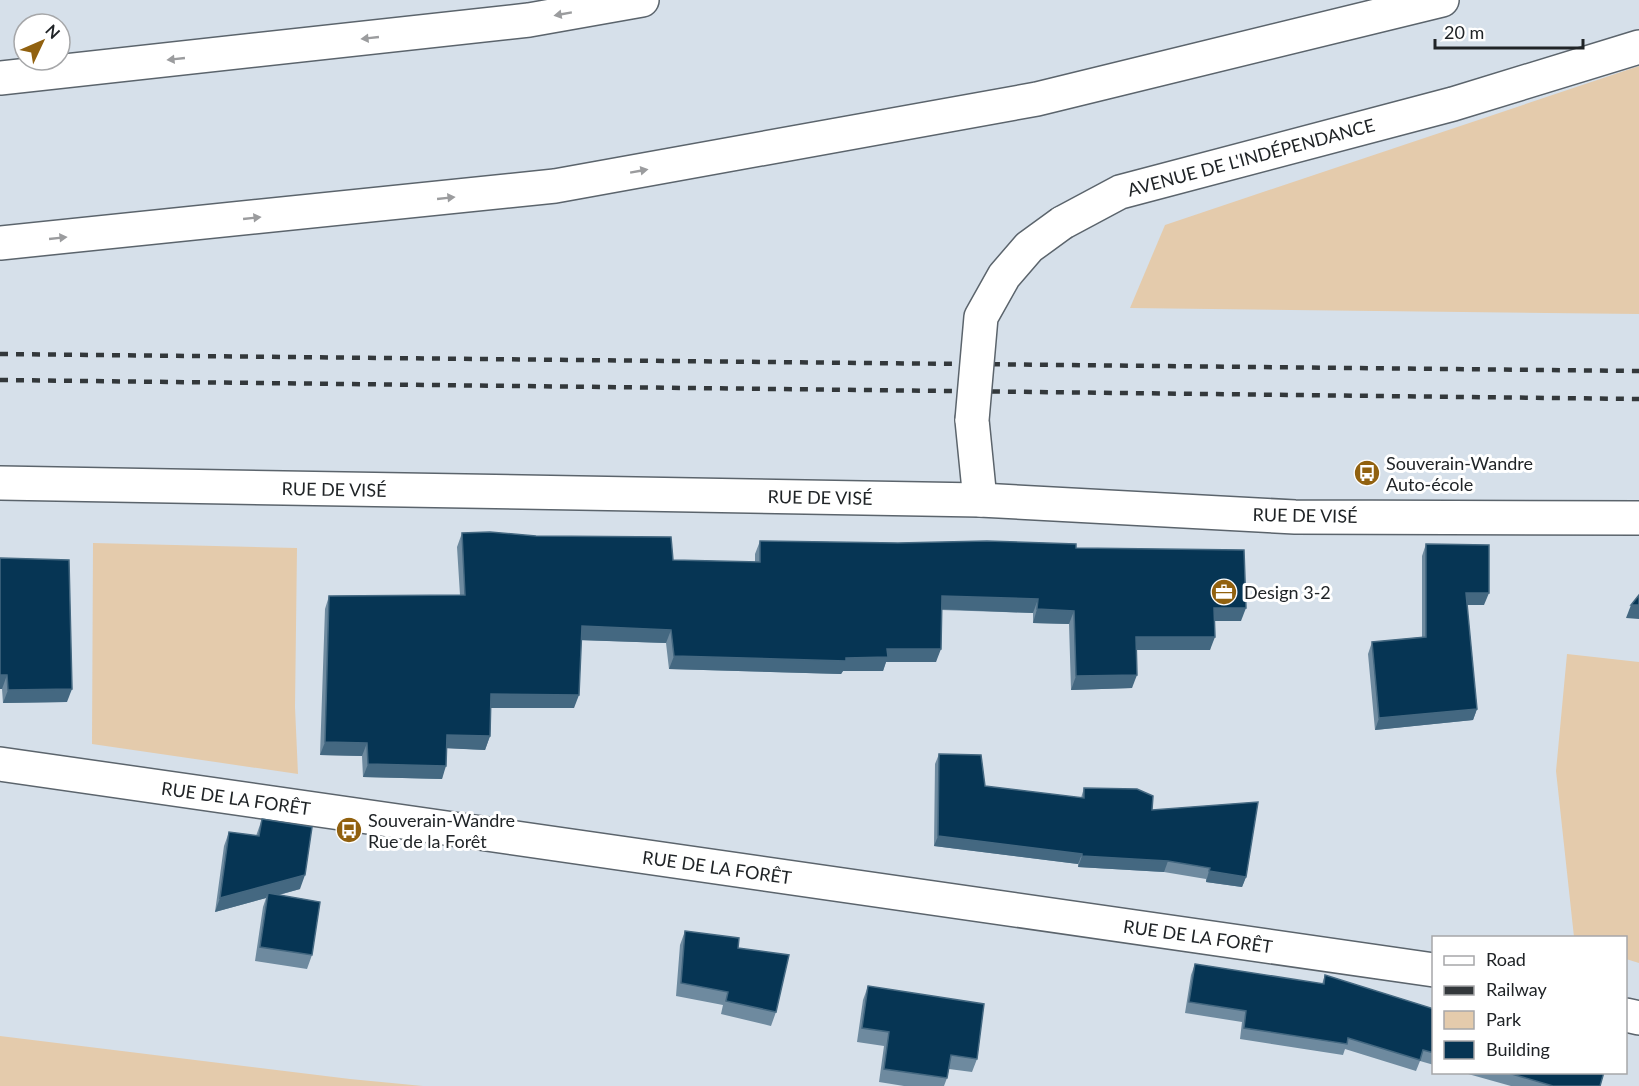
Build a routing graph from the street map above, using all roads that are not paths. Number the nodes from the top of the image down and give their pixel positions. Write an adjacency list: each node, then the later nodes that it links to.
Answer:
1 (642, 0): 4 (main road, one-way to 4)
2 (1442, 0): 5 (main road, one-way to 2)
3 (1639, 47): 7 (main road, AVENUE DE L'INDÉPENDANCE, bridge)
4 (0, 78)
5 (0, 243)
6 (0, 483): 7 (main road, RUE DE VISÉ)
7 (980, 500): 8 (main road, RUE DE VISÉ)
8 (1639, 518)
9 (0, 764): 10 (main road, RUE DE LA FORÊT)
10 (1432, 970)

